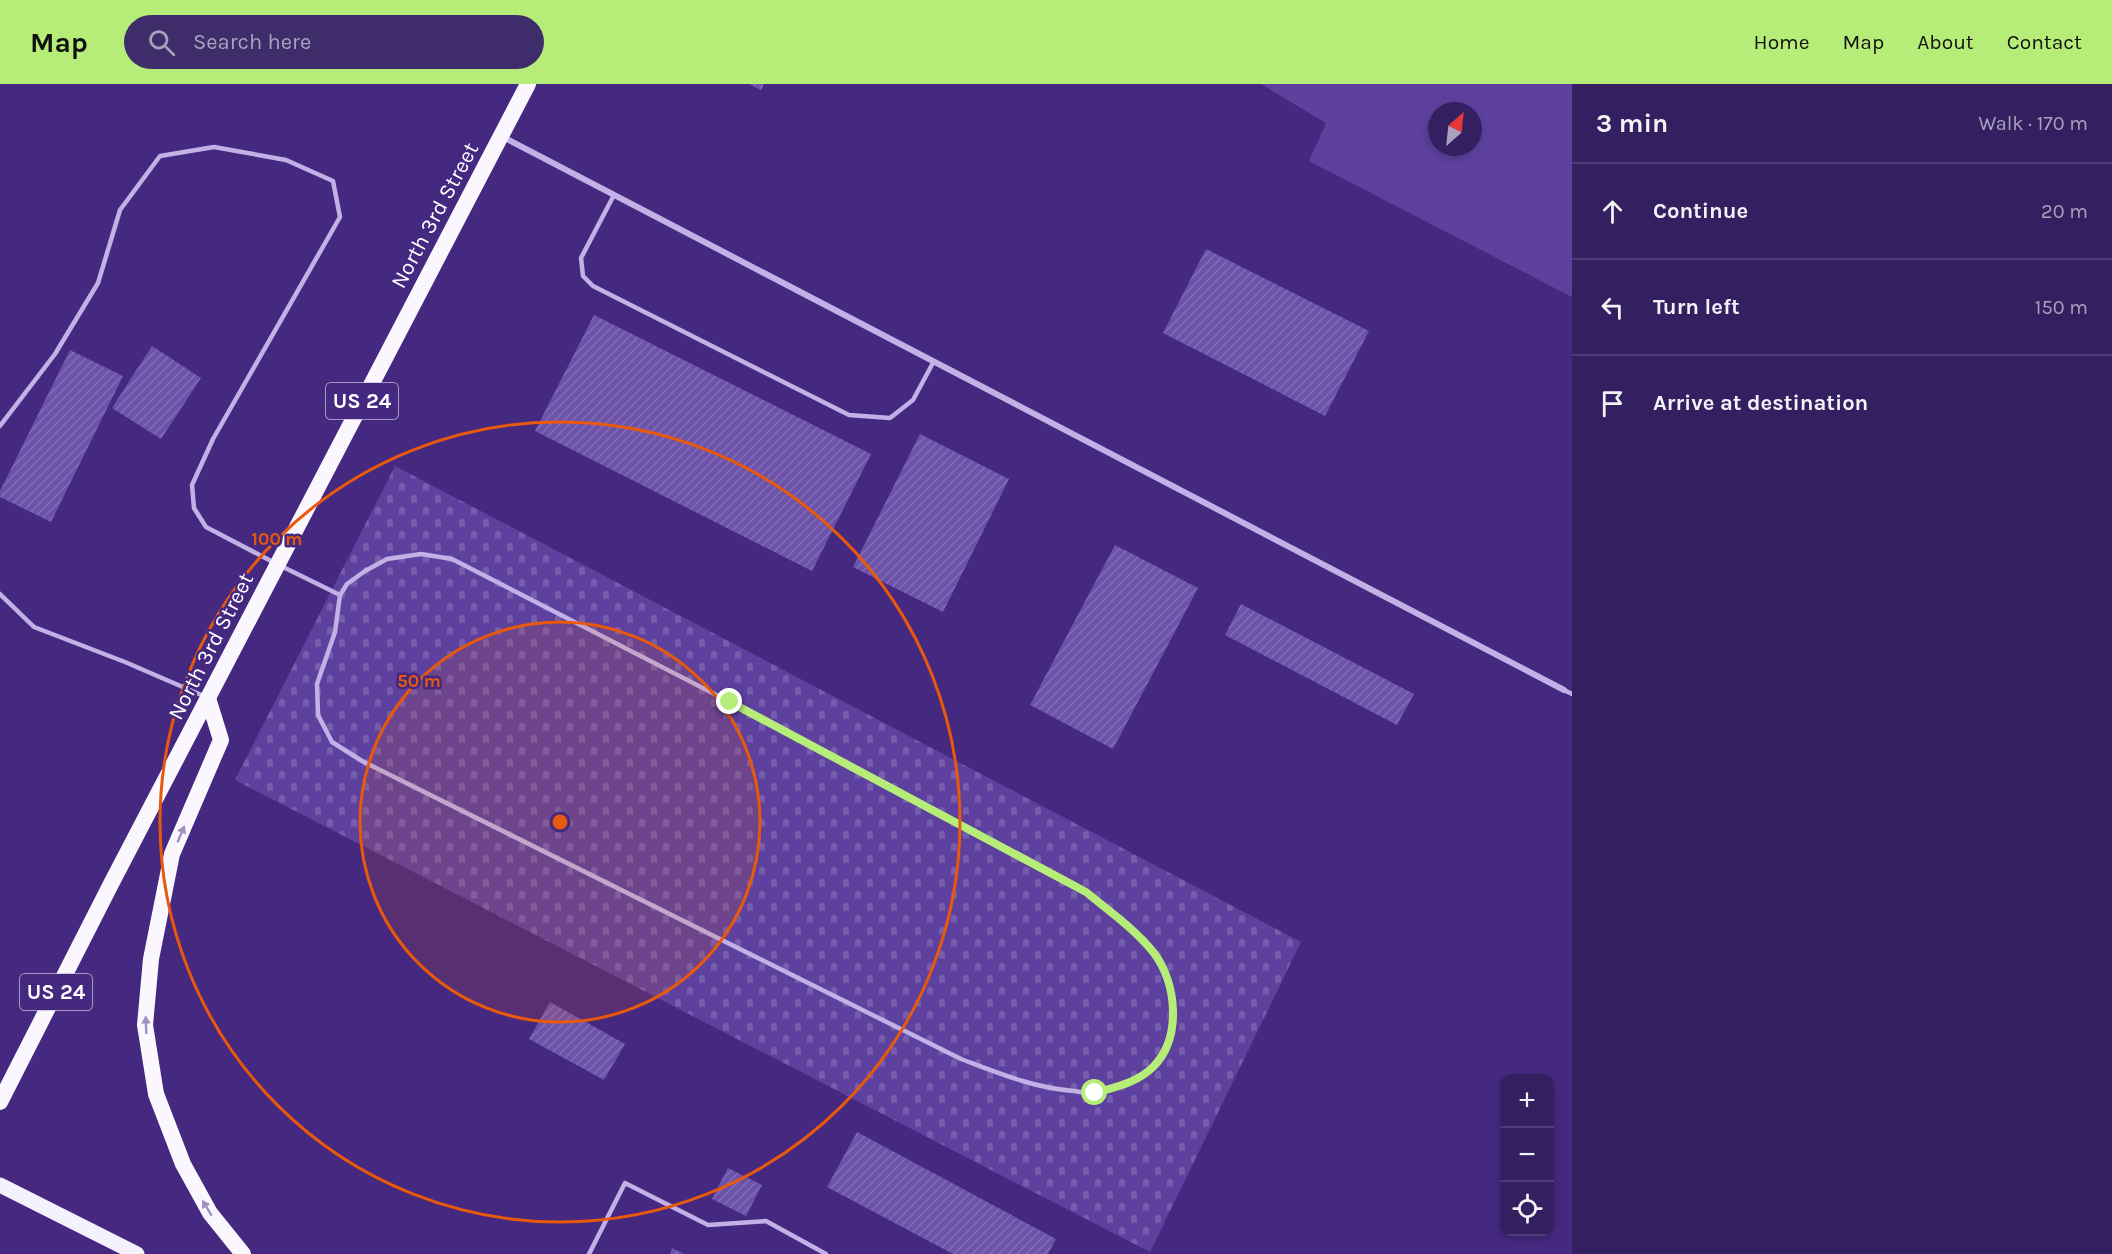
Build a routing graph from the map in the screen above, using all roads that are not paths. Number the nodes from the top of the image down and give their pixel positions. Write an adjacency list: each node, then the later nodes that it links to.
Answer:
1 (528, 84): 2 (highway, North 3rd Street / US 24)
2 (501, 136): 3 (street); 6 (highway, North 3rd Street / US 24)
3 (614, 195): 4 (street); 4 (lane)
4 (934, 361): 9 (street)
5 (0, 426): 6 (lane)
6 (277, 564): 8 (lane); 11 (highway, North 3rd Street / US 24)
7 (0, 594): 11 (lane)
8 (340, 595): 8 (lane)
9 (1564, 690): 10 (lane)
10 (1572, 694)
11 (208, 698): 12 (highway, North 3rd Street / US 24); 15 (highway, one-way to 11)
12 (0, 1102)
13 (0, 1185): 14 (main road)
14 (137, 1254)
15 (243, 1254)
16 (589, 1254): 17 (lane)
17 (826, 1254)

